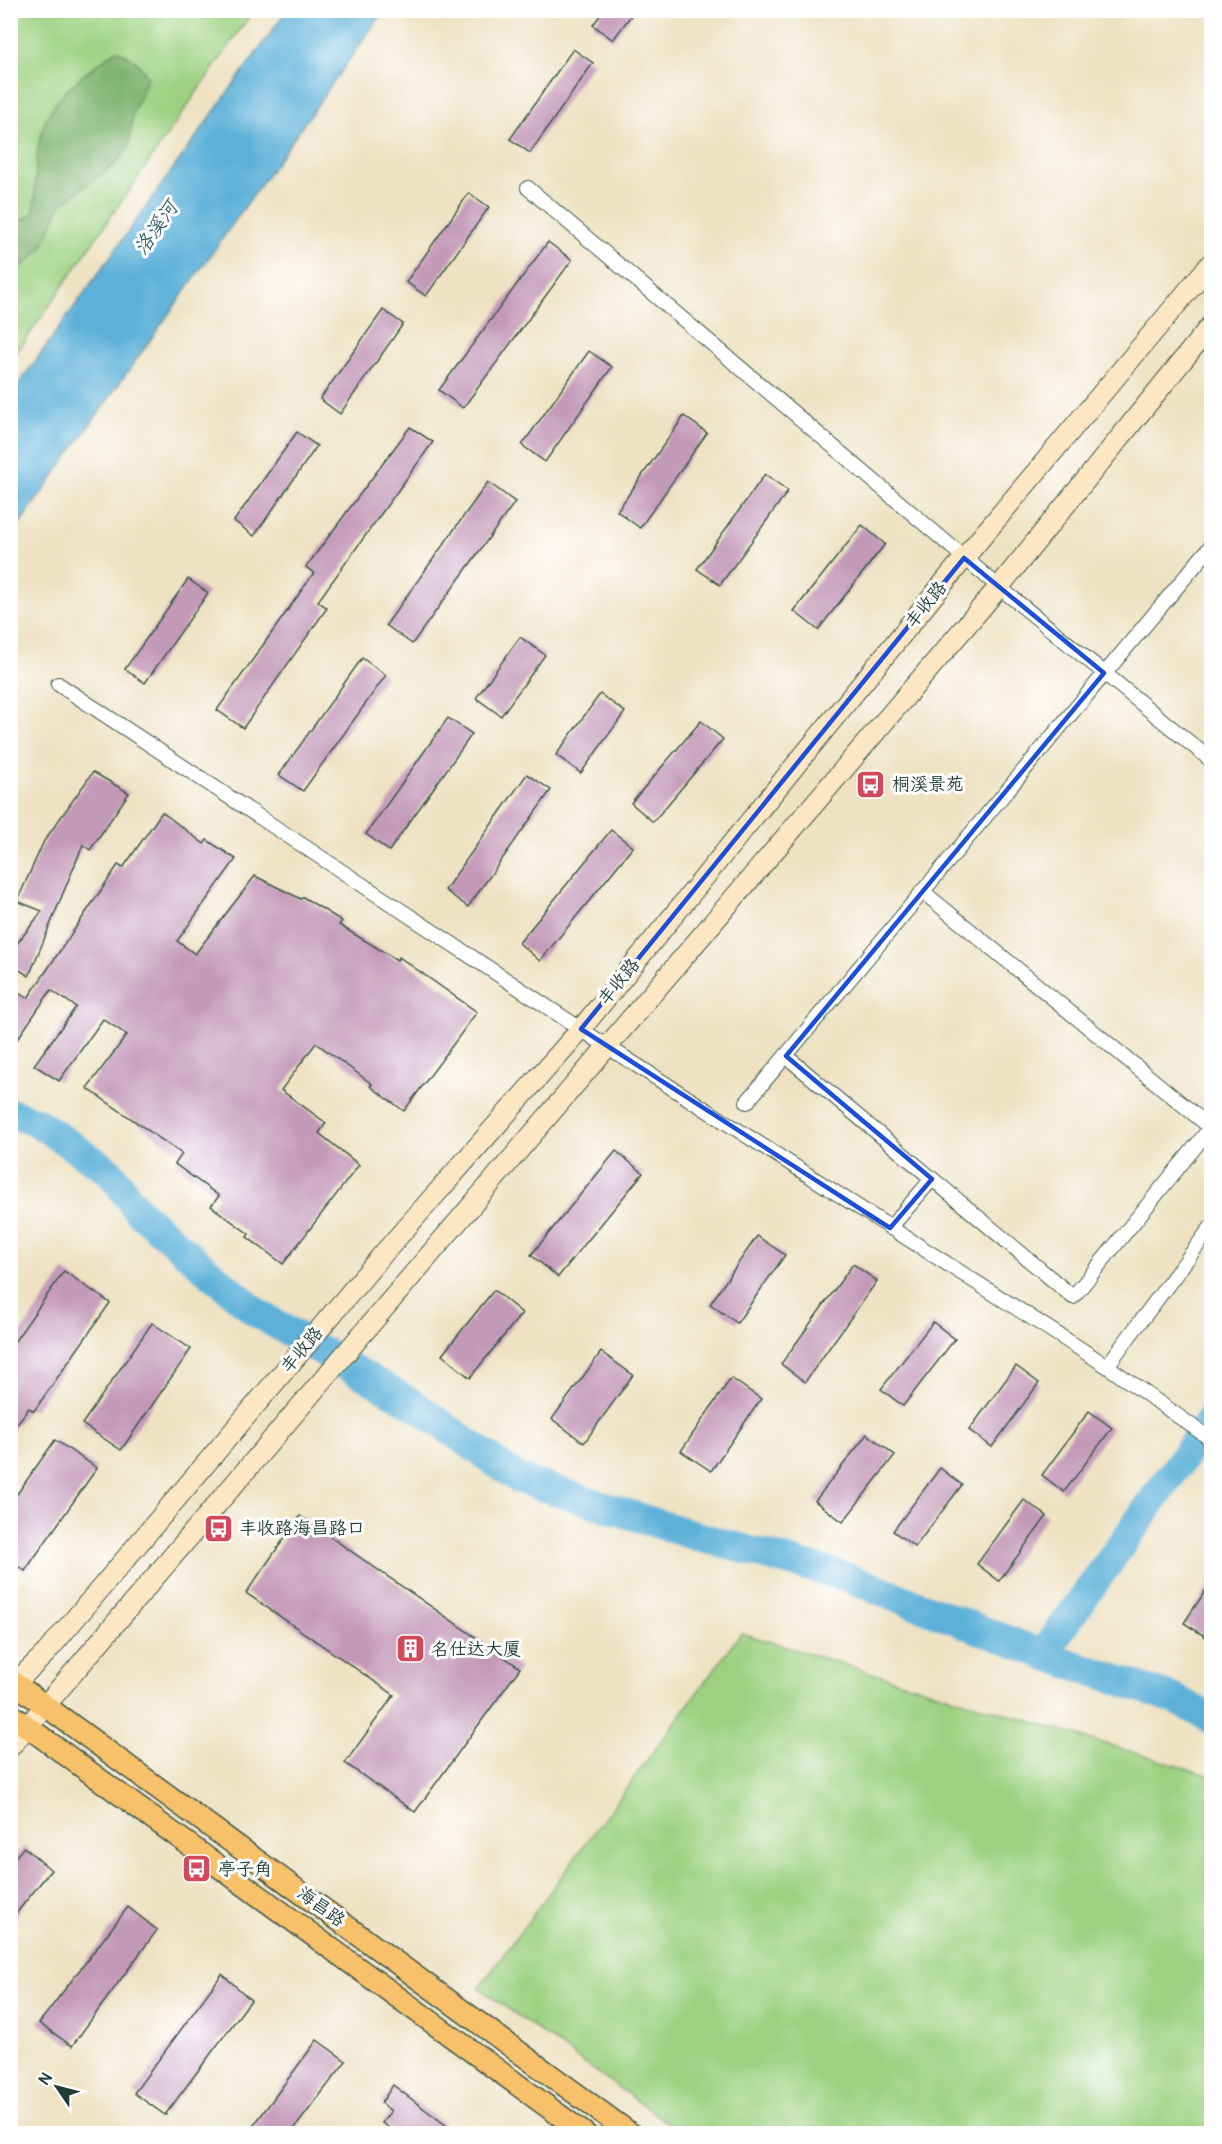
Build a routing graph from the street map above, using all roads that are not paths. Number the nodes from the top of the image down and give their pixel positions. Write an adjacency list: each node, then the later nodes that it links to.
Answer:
1 (528, 188): 5 (street)
2 (1212, 262): 5 (main road, 丰收路)
3 (1212, 324): 6 (main road, 丰收路)
4 (1212, 544): 7 (street)
5 (964, 558): 6 (street); 11 (main road, 丰收路)
6 (999, 587): 7 (street); 12 (main road, 丰收路)
7 (1104, 673): 9 (street); 10 (street)
8 (58, 684): 11 (street)
9 (1212, 761)
10 (922, 891): 13 (street); 15 (street)
11 (581, 1029): 12 (street); 21 (main road, 丰收路)
12 (608, 1047): 18 (street); 22 (main road, 丰收路)
13 (786, 1056): 14 (street); 16 (street)
14 (747, 1102)
15 (1211, 1127): 16 (street)
16 (932, 1179): 18 (street)
17 (1212, 1226): 19 (street)
18 (890, 1228): 19 (street)
19 (1107, 1366): 20 (street)
20 (1212, 1440)
21 (12, 1684): 22 (main road, 海昌路)
22 (46, 1706): 24 (main road, 丰收路); 27 (main road, 海昌路)
23 (10, 1714): 24 (main road, 海昌路)
24 (28, 1726): 25 (main road, 丰收路); 26 (main road, 海昌路)
25 (10, 1747)
26 (585, 2133)
27 (631, 2133)

